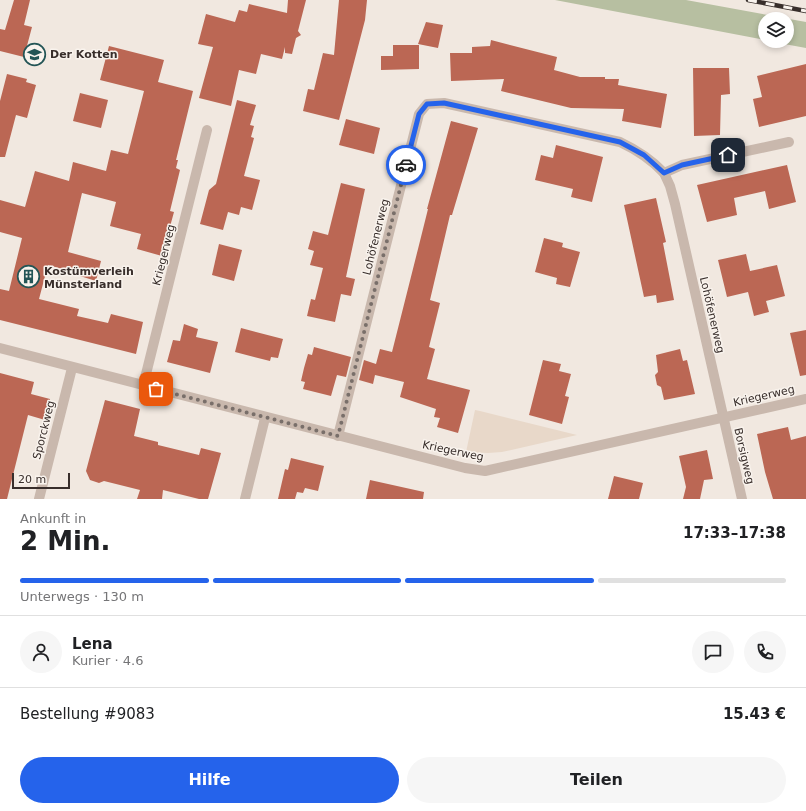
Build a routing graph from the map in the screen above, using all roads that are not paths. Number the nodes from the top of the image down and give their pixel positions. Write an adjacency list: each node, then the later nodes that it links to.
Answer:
1 (207, 130): 6 (street, Kriegerweg)
2 (789, 142): 3 (street)
3 (664, 173): 9 (street, Lohöfenerweg); 10 (street, Lohöfenerweg)
4 (0, 348): 5 (street, Kriegerweg)
5 (72, 368): 6 (street, Kriegerweg); 11 (street, Sporckweg)
6 (143, 386): 8 (street, Kriegerweg)
7 (806, 399): 9 (street, Kriegerweg)
8 (265, 418): 10 (street, Kriegerweg); 12 (street)
9 (723, 418): 10 (street, Kriegerweg); 13 (street, Borsigweg)
10 (338, 436)
11 (39, 499)
12 (245, 499)
13 (742, 499)

